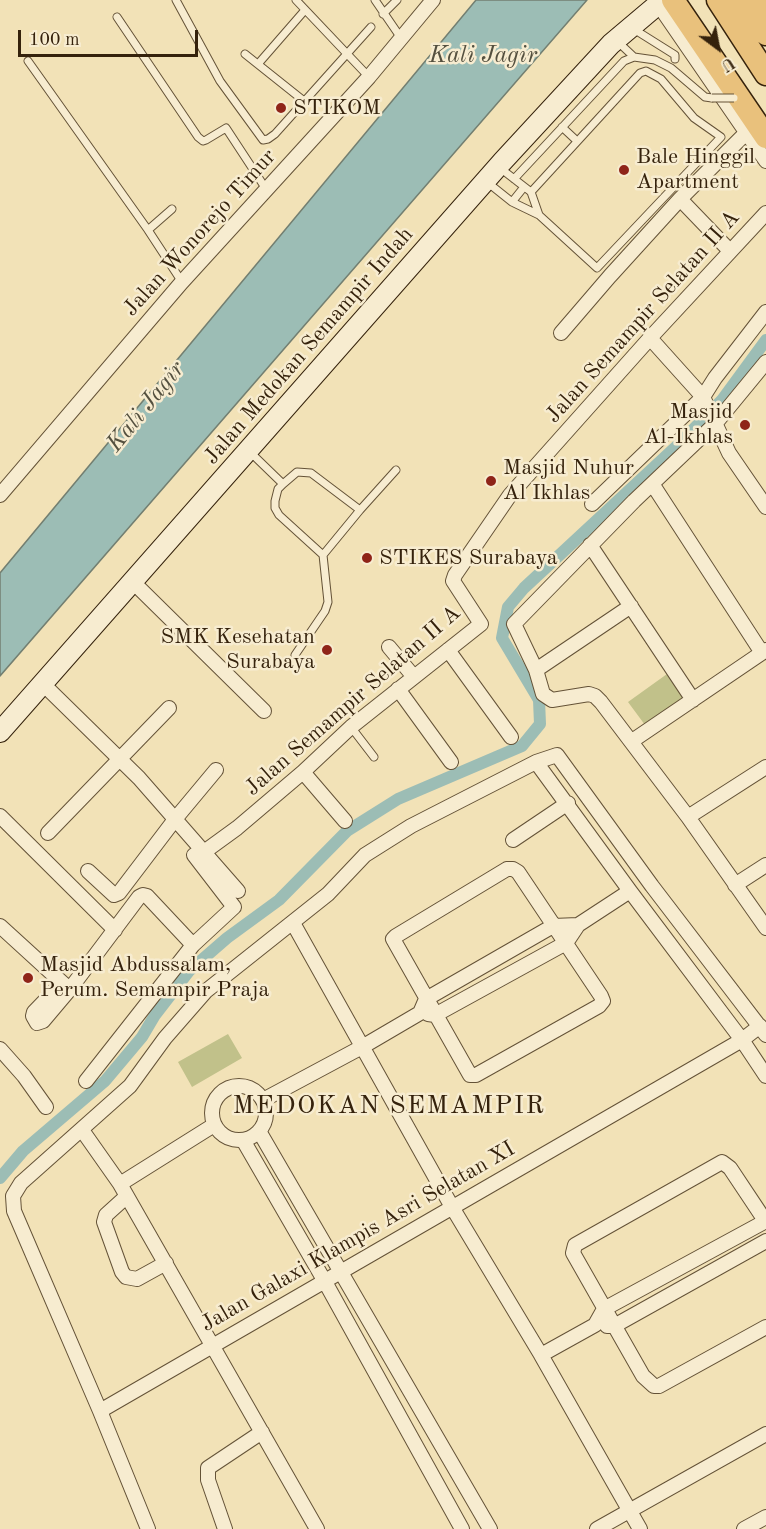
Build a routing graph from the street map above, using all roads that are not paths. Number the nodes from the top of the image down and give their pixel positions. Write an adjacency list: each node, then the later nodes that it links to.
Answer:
1 (176, 0): 28 (lane)
2 (296, 0): 11 (lane)
3 (375, 0): 12 (lane)
4 (397, 0): 12 (lane)
5 (433, 0): 17 (street, Jalan Wonorejo Timur)
6 (718, 0): 25 (main road)
7 (734, 0): 16 (main road)
8 (760, 0): 10 (main road)
9 (670, 6): 15 (street, Jalan Medokan Semampir Indah); 27 (main road); 30 (street)
10 (766, 8)
11 (305, 10): 20 (lane); 24 (lane)
12 (383, 14): 17 (lane)
13 (117, 17): 35 (lane)
14 (371, 27): 20 (lane)
15 (631, 27): 18 (street, Jalan Medokan Semampir Indah); 22 (lane)
16 (766, 34)
17 (401, 38): 26 (street, Jalan Wonorejo Timur)
18 (615, 40): 21 (lane); 33 (street, Jalan Medokan Semampir Indah)
19 (245, 54): 24 (lane)
20 (348, 54): 26 (lane); 28 (lane)
21 (634, 57): 27 (lane, bridge); 29 (lane)
22 (675, 59)
23 (28, 61): 42 (lane)
24 (258, 64): 28 (lane)
25 (766, 74)
26 (369, 77): 35 (street, Jalan Wonorejo Timur)
27 (736, 98): 30 (main road)
28 (304, 101)
29 (562, 127): 31 (lane); 34 (lane)
30 (755, 131): 32 (street); 37 (street)
31 (577, 141): 36 (lane); 41 (lane)
32 (766, 161)
33 (492, 174): 34 (lane); 38 (lane); 51 (street, Jalan Medokan Semampir Indah)
34 (514, 179): 36 (lane)
35 (266, 189): 44 (street, Jalan Wonorejo Timur)
36 (528, 189): 38 (lane); 41 (lane)
37 (680, 199): 43 (street); 46 (street)
38 (512, 202): 41 (lane)
39 (172, 209): 42 (lane)
40 (766, 213): 43 (street, Jalan Semampir Selatan II A)
41 (539, 214)
42 (148, 230): 44 (lane)
43 (730, 251): 47 (street, Jalan Semampir Selatan II A)
44 (182, 282): 55 (street, Jalan Wonorejo Timur)
45 (766, 312): 49 (street)
46 (561, 333)
47 (650, 338): 49 (street); 64 (street, Jalan Semampir Selatan II A)
48 (766, 362): 50 (street)
49 (705, 400): 50 (street); 56 (street)
50 (714, 422): 54 (street); 57 (street)
51 (249, 450): 53 (lane); 61 (street, Jalan Medokan Semampir Indah)
52 (396, 470): 58 (lane)
53 (283, 483): 58 (lane); 60 (lane)
54 (653, 485): 59 (street); 65 (street)
55 (0, 495)
56 (592, 504)
57 (766, 507)
58 (360, 510): 60 (lane)
59 (591, 544): 62 (street); 67 (street)
60 (323, 555): 66 (lane)
61 (133, 582): 69 (street, Jalan Medokan Semampir Indah); 73 (street)
62 (631, 606): 67 (street); 71 (street)
63 (389, 647): 68 (street)
64 (448, 650): 68 (street, Jalan Semampir Selatan II A); 76 (street)
65 (764, 652): 71 (street)
66 (295, 655)
67 (536, 670): 77 (street)
68 (414, 676): 70 (street, Jalan Semampir Selatan II A)
69 (42, 683): 75 (street, Jalan Medokan Semampir Indah); 79 (street)
70 (398, 689): 74 (street, Jalan Semampir Selatan II A); 80 (street)
71 (693, 700): 77 (street)
72 (170, 708): 79 (street)
73 (264, 711)
74 (351, 727): 78 (lane); 84 (street, Jalan Semampir Selatan II A)
75 (0, 732)
76 (511, 737)
77 (632, 741): 87 (street)
78 (374, 757)
79 (120, 758): 88 (street); 90 (street)
80 (451, 762)
81 (536, 762): 85 (street); 99 (street); 111 (street)
82 (766, 767): 87 (street)
83 (216, 770): 88 (street)
84 (303, 772): 89 (street); 92 (street, Jalan Semampir Selatan II A)
85 (568, 803): 91 (street); 97 (street)
86 (0, 816): 103 (street)
87 (687, 817): 95 (street)
88 (176, 818): 92 (street); 94 (street)
89 (345, 821)
90 (48, 833)
91 (513, 840)
92 (199, 853): 96 (street); 105 (street)
93 (766, 865): 95 (street)
94 (88, 871)
95 (735, 885): 98 (street)
96 (238, 891)
97 (630, 891): 100 (street); 112 (street)
98 (764, 920)
99 (293, 923): 113 (street); 120 (street)
100 (578, 925): 102 (street); 104 (street)
101 (0, 926): 106 (street)
102 (553, 926): 104 (street); 107 (street); 107 (street)
103 (114, 930): 105 (street); 106 (street)
104 (566, 943): 109 (street); 109 (street)
105 (193, 945): 116 (street)
106 (66, 986): 110 (street)
107 (426, 999): 108 (street); 109 (street)
108 (420, 1013): 109 (street); 113 (street)
109 (435, 1015)
110 (37, 1023)
111 (763, 1030): 112 (street, Jalan Galaxi Klampis Asri Selatan XI)
112 (742, 1040): 115 (street); 124 (street, Jalan Galaxi Klampis Asri Selatan XI)
113 (362, 1047): 117 (street); 124 (street)
114 (0, 1049): 118 (street)
115 (766, 1076)
116 (86, 1081)
117 (263, 1100): 119 (street); 121 (street)
118 (46, 1107)
119 (214, 1125): 122 (street); 123 (street)
120 (82, 1130): 123 (street); 136 (street)
121 (259, 1131): 122 (street); 128 (street)
122 (243, 1140): 129 (street)
123 (124, 1190): 127 (street); 127 (street)
124 (452, 1207): 128 (street, Jalan Galaxi Klampis Asri Selatan XI); 135 (street)
125 (766, 1221): 130 (street); 130 (street)
126 (766, 1241): 132 (street)
127 (166, 1263): 134 (street)
128 (341, 1271): 129 (street, Jalan Galaxi Klampis Asri Selatan XI); 145 (street)
129 (324, 1280): 134 (street, Jalan Galaxi Klampis Asri Selatan XI); 144 (street)
130 (604, 1309): 131 (street); 132 (street)
131 (595, 1325): 132 (street); 135 (street)
132 (614, 1326): 133 (street)
133 (766, 1327)
134 (212, 1345): 136 (street, Jalan Galaxi Klampis Asri Selatan XI); 137 (street)
135 (541, 1355): 139 (street)
136 (100, 1411): 141 (street)
137 (262, 1432): 142 (street); 143 (street)
138 (766, 1434): 139 (street)
139 (630, 1511): 146 (street); 147 (street)
140 (766, 1517): 148 (street)
141 (148, 1529)
142 (225, 1529)
143 (317, 1529)
144 (462, 1529)
145 (490, 1529)
146 (597, 1529)
147 (640, 1529)
148 (744, 1529)

